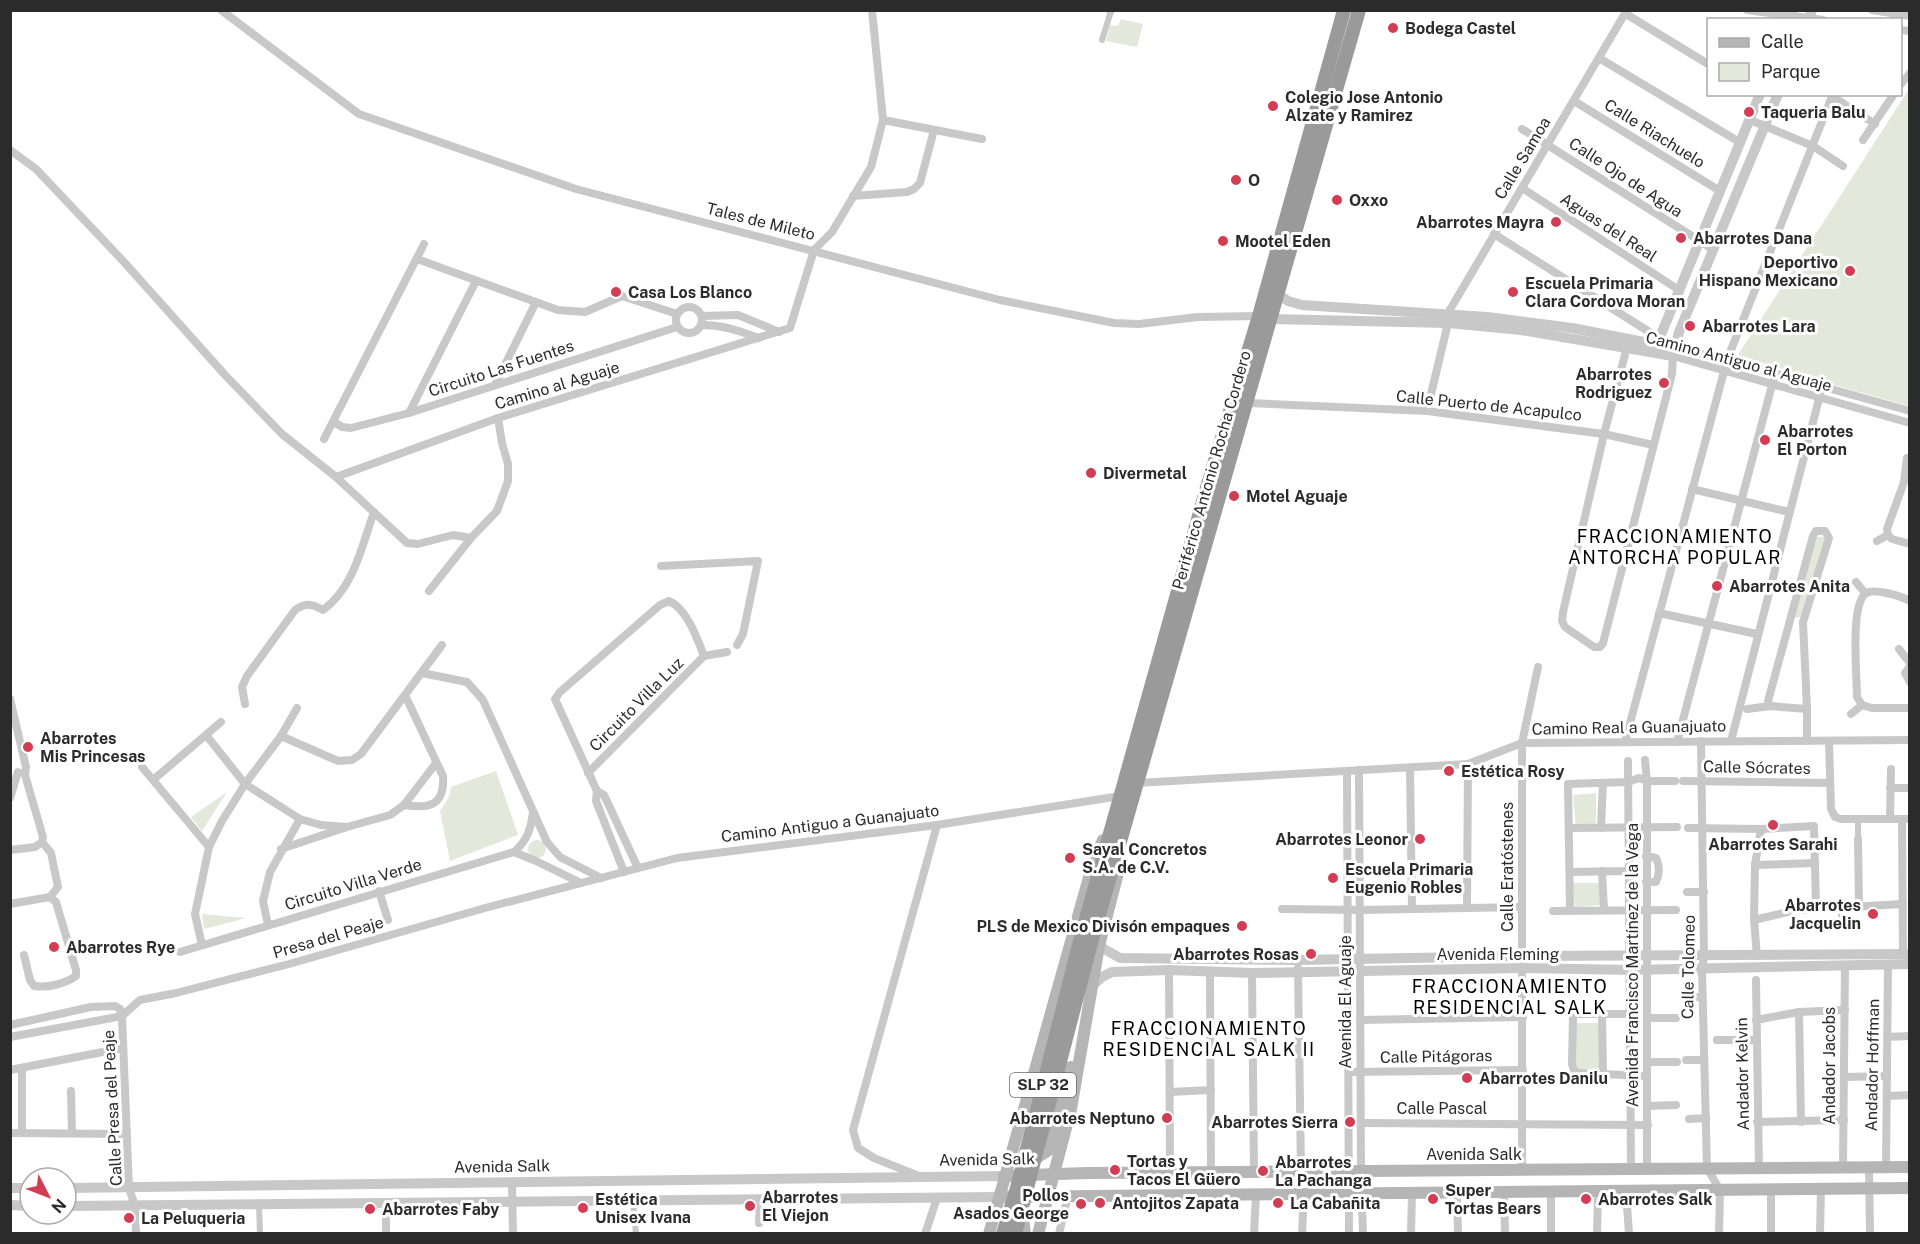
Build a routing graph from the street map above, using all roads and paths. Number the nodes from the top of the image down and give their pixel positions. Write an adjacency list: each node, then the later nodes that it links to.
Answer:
1 (221, 10): 42 (street, Tales de Mileto)
2 (872, 10): 23 (street)
3 (1344, 10): 51 (highway, Periférico Antonio Rocha Cordero / SLP 32)
4 (1359, 10): 13 (highway, Periférico Antonio Rocha Cordero / SLP 32)
5 (1364, 10): 13 (street)
6 (1746, 10): 10 (street)
7 (1872, 10): 12 (street)
8 (1111, 11): 14 (street)
9 (1626, 12): 15 (street, Calle Samoa); 16 (street)
10 (1791, 15): 11 (street)
11 (1810, 16)
12 (1910, 16)
13 (1355, 27): 47 (highway, Periférico Antonio Rocha Cordero / SLP 32)
14 (1102, 39)
15 (1599, 58): 22 (street, Calle Samoa); 31 (street)
16 (1707, 63)
17 (1759, 96): 24 (street)
18 (1777, 96): 26 (street)
19 (1833, 96): 33 (street)
20 (1834, 96): 25 (street)
21 (1893, 96): 25 (street)
22 (1574, 102): 32 (street, Calle Samoa); 37 (street, Calle Riachuelo)
23 (884, 120): 28 (street); 38 (street)
24 (1750, 120): 26 (street); 31 (street)
25 (1875, 124): 30 (street)
26 (1764, 126): 33 (street); 43 (street)
27 (1522, 129): 32 (street, Calle Ojo de Agua)
28 (934, 130): 29 (street); 38 (street)
29 (982, 139)
30 (1863, 140)
31 (1741, 143): 37 (street)
32 (1548, 145): 36 (street, Calle Samoa); 40 (street, Calle Ojo de Agua)
33 (1813, 146): 35 (street); 61 (street)
34 (10, 150): 80 (street)
35 (1843, 166)
36 (1522, 188): 39 (street, Calle Samoa); 46 (street, Aguas del Real)
37 (1720, 191): 40 (street)
38 (853, 196): 42 (street)
39 (1494, 234): 52 (street, Calle Samoa); 58 (street)
40 (1699, 242): 43 (street, Calle Ojo de Agua); 46 (street)
41 (424, 244): 44 (street)
42 (814, 250): 51 (street, Tales de Mileto); 56 (street, Camino al Aguaje)
43 (1714, 250): 60 (street)
44 (417, 259): 45 (street, Circuito Las Fuentes); 73 (street)
45 (476, 280): 48 (street, Circuito Las Fuentes); 71 (street)
46 (1679, 290): 58 (street)
47 (1278, 294): 51 (highway, Periférico Antonio Rocha Cordero / SLP 32); 52 (street, Camino Antiguo al Aguaje)
48 (536, 302): 49 (street, Circuito Las Fuentes); 64 (street)
49 (677, 314): 53 (street); 54 (street)
50 (738, 315): 53 (street); 55 (street); 56 (street)
51 (1265, 318): 52 (street, Camino Antiguo al Aguaje); 68 (highway, Periférico Antonio Rocha Cordero / SLP 32); 151 (highway, Periférico Antonio Rocha Cordero / SLP 32)
52 (1448, 318): 58 (street, Camino Antiguo al Aguaje); 59 (street, Camino Antiguo al Aguaje); 69 (street, Calle Samoa)
53 (702, 321): 54 (street); 55 (street)
54 (677, 327): 64 (street, Circuito Las Fuentes)
55 (736, 329): 57 (street)
56 (779, 332): 57 (street, Camino al Aguaje)
57 (758, 338): 72 (street, Camino al Aguaje)
58 (1656, 345): 59 (street, Camino Antiguo al Aguaje); 60 (street, Camino Antiguo al Aguaje)
59 (1627, 347): 75 (street)
60 (1673, 352): 61 (street, Camino Antiguo al Aguaje); 62 (street, Camino Antiguo al Aguaje); 77 (street)
61 (1727, 360): 62 (street); 63 (street, Camino Antiguo al Aguaje)
62 (1724, 371): 65 (street, Camino Antiguo al Aguaje); 81 (street)
63 (1775, 374): 65 (street); 66 (street, Camino Antiguo al Aguaje)
64 (495, 385): 71 (street, Circuito Las Fuentes)
65 (1773, 385): 67 (street, Camino Antiguo al Aguaje); 82 (street)
66 (1822, 387): 67 (street); 70 (street, Camino Antiguo al Aguaje)
67 (1819, 398): 74 (street, Camino Antiguo al Aguaje); 84 (street)
68 (1248, 402): 69 (street, Calle Puerto de Acapulco); 144 (highway, Periférico Antonio Rocha Cordero / SLP 32)
69 (1427, 411): 75 (street, Calle Puerto de Acapulco)
70 (1910, 411)
71 (409, 413): 73 (street, Circuito Las Fuentes)
72 (498, 418): 80 (street, Camino al Aguaje); 86 (street)
73 (334, 422): 76 (street)
74 (1910, 423)
75 (1604, 434): 77 (street, Calle Puerto de Acapulco); 77 (street)
76 (324, 439)
77 (1653, 445)
78 (1907, 458): 79 (street)
79 (1908, 474): 85 (street)
80 (336, 477): 83 (street)
81 (1692, 489): 82 (street); 94 (street)
82 (1741, 500): 84 (street); 97 (street)
83 (374, 512): 86 (street); 110 (street)
84 (1790, 512): 98 (street)
85 (1888, 535): 87 (street); 88 (street)
86 (471, 538): 91 (street)
87 (1877, 541)
88 (1910, 544)
89 (661, 566): 100 (street)
90 (1856, 582): 92 (street)
91 (429, 591)
92 (1865, 593): 93 (street); 111 (street)
93 (1910, 601)
94 (1659, 613): 97 (street); 126 (street)
95 (1790, 619): 96 (street); 96 (street); 112 (street)
96 (1803, 622): 116 (street)
97 (1708, 624): 98 (street); 127 (street)
98 (1757, 634): 123 (street)
99 (442, 645): 106 (street)
100 (737, 645)
101 (1899, 649): 104 (street)
102 (727, 652): 103 (street, Circuito Villa Luz)
103 (704, 656): 139 (street, Circuito Villa Luz); 139 (street, Circuito Villa Luz)
104 (1910, 664): 107 (street)
105 (1538, 667): 128 (street, Calle Eratóstenes)
106 (422, 673): 108 (street); 154 (street)
107 (1910, 681)
108 (405, 695): 120 (street); 131 (street)
109 (10, 699): 138 (street)
110 (245, 704)
111 (1862, 705): 114 (street); 117 (street)
112 (1770, 706): 115 (street); 116 (street)
113 (297, 708): 120 (street)
114 (1910, 708)
115 (1747, 709)
116 (1807, 709): 124 (street)
117 (1851, 714)
118 (221, 723): 119 (street)
119 (206, 735): 140 (street); 147 (street)
120 (281, 736): 147 (street)
121 (1910, 740): 125 (street, Camino Real a Guanajuato)
122 (1701, 741): 123 (street, Camino Real a Guanajuato); 127 (street, Camino Real a Guanajuato); 142 (street, Calle Tolomeo)
123 (1731, 741): 124 (street, Camino Real a Guanajuato)
124 (1807, 741): 125 (street, Camino Real a Guanajuato)
125 (1829, 741): 146 (street)
126 (1625, 742): 127 (street, Camino Real a Guanajuato); 128 (street, Camino Real a Guanajuato)
127 (1677, 742)
128 (1522, 743): 132 (street, Camino Real a Guanajuato); 199 (street, Calle Eratóstenes)
129 (1645, 760): 141 (street, Avenida Francisco Martínez de la Vega)
130 (1628, 761): 143 (street, Avenida Francisco Martínez de la Vega)
131 (436, 763): 153 (street); 153 (street)
132 (1468, 765): 134 (street, Camino Real a Guanajuato); 201 (street)
133 (142, 767): 140 (street)
134 (1410, 768): 136 (street, Camino Real a Guanajuato); 204 (street)
135 (1891, 769): 148 (street)
136 (1359, 770): 137 (street, Camino Real a Guanajuato); 207 (street, Avenida El Aguaje)
137 (1347, 771): 144 (street, Camino Real a Guanajuato); 206 (street, Avenida El Aguaje)
138 (18, 772): 152 (street); 171 (street)
139 (588, 773): 150 (street, Circuito Villa Luz)
140 (153, 780): 174 (street)
141 (1647, 781): 142 (street, Calle Sócrates); 143 (street, Calle Sócrates); 168 (street, Avenida Francisco Martínez de la Vega)
142 (1703, 781): 146 (street, Calle Sócrates); 167 (street, Calle Tolomeo)
143 (1628, 782): 145 (street, Calle Sócrates); 165 (street, Avenida Francisco Martínez de la Vega)
144 (1137, 783): 155 (highway, Periférico Antonio Rocha Cordero / SLP 32)
145 (1603, 783): 163 (street, Calle Sócrates); 164 (street)
146 (1830, 783): 157 (street)
147 (245, 784): 156 (street); 174 (street)
148 (1890, 788): 149 (street); 158 (street)
149 (1910, 788)
150 (597, 791): 182 (street, Circuito Villa Luz); 185 (street, Circuito Villa Luz)
151 (1120, 796): 155 (highway, Periférico Antonio Rocha Cordero / SLP 32); 160 (street, Camino Antiguo a Guanajuato)
152 (10, 798)
153 (404, 805): 161 (street)
154 (533, 812): 172 (street, Circuito Villa Verde); 173 (street)
155 (1120, 818): 217 (highway, Periférico Antonio Rocha Cordero / SLP 32); 282 (main road)
156 (300, 819): 161 (street); 175 (street)
157 (1858, 819): 158 (street); 170 (street)
158 (1890, 819): 159 (street)
159 (1906, 819): 197 (street)
160 (937, 825): 182 (street, Camino Antiguo a Guanajuato); 312 (street)
161 (347, 827): 175 (street)
162 (1677, 827): 168 (street)
163 (1569, 828): 164 (street); 186 (street)
164 (1601, 828): 165 (street)
165 (1629, 828): 168 (street); 184 (street, Avenida Francisco Martínez de la Vega)
166 (1688, 828): 167 (street)
167 (1703, 828): 169 (street); 194 (street, Calle Tolomeo)
168 (1646, 829): 178 (street, Avenida Francisco Martínez de la Vega)
169 (1761, 829): 179 (street); 181 (street)
170 (1858, 839): 198 (street)
171 (42, 842): 176 (street); 195 (street)
172 (524, 842): 173 (street); 177 (street, Circuito Villa Verde)
173 (547, 842): 180 (street)
174 (209, 847): 218 (street)
175 (281, 849): 215 (street)
176 (10, 850)
177 (514, 852): 187 (street); 191 (street, Circuito Villa Verde)
178 (1646, 856): 189 (street, Avenida Francisco Martínez de la Vega); 189 (street)
179 (1815, 863): 181 (street); 202 (street)
180 (573, 864): 187 (street); 188 (street)
181 (1755, 865): 214 (street)
182 (638, 868): 185 (street, Camino Antiguo a Guanajuato)
183 (1602, 871): 184 (street); 186 (street); 208 (street)
184 (1630, 871): 212 (street, Avenida Francisco Martínez de la Vega)
185 (624, 872): 188 (street, Camino Antiguo a Guanajuato)
186 (1570, 872): 205 (street)
187 (567, 877): 190 (street)
188 (601, 878): 190 (street, Camino Antiguo a Guanajuato)
189 (1646, 882): 209 (street, Avenida Francisco Martínez de la Vega)
190 (581, 883): 192 (street, Camino Antiguo a Guanajuato)
191 (380, 891): 213 (street); 215 (street, Circuito Villa Verde)
192 (547, 892): 249 (street, Presa del Peaje)
193 (1687, 892): 194 (street)
194 (1704, 892): 224 (street, Calle Tolomeo)
195 (50, 897): 196 (street); 220 (street)
196 (10, 904)
197 (1903, 904): 198 (street); 225 (street)
198 (1859, 906): 200 (street)
199 (1522, 907): 201 (street); 229 (street, Calle Eratóstenes)
200 (1842, 907): 202 (street); 216 (street)
201 (1467, 908): 204 (street)
202 (1816, 908): 214 (street)
203 (1282, 909): 206 (street)
204 (1412, 909): 207 (street)
205 (1570, 909): 208 (street); 211 (street)
206 (1348, 910): 207 (street); 226 (street, Avenida El Aguaje)
207 (1360, 910): 227 (street, Avenida El Aguaje)
208 (1604, 910): 212 (street)
209 (1647, 910): 210 (street); 212 (street); 222 (street, Avenida Francisco Martínez de la Vega)
210 (1676, 910)
211 (1553, 911)
212 (1630, 911): 221 (street, Avenida Francisco Martínez de la Vega)
213 (388, 920)
214 (1754, 920): 223 (street)
215 (268, 925): 218 (street, Circuito Villa Verde)
216 (1842, 927)
217 (1091, 940): 228 (street, Avenida Fleming); 242 (main road); 345 (highway, SLP 32, bridge); 352 (highway, SLP 32, bridge)
218 (202, 945): 219 (street, Circuito Villa Verde)
219 (180, 952)
220 (24, 955)
221 (1631, 956): 222 (street, Avenida Fleming); 229 (street, Avenida Fleming); 233 (street, Avenida Francisco Martínez de la Vega)
222 (1647, 956): 224 (street, Avenida Fleming); 234 (street, Avenida Francisco Martínez de la Vega)
223 (1757, 956): 224 (street, Avenida Fleming); 225 (street, Avenida Fleming)
224 (1704, 957): 235 (street, Calle Tolomeo)
225 (1907, 958): 230 (street, Avenida Fleming)
226 (1348, 959): 227 (street, Avenida Fleming); 228 (street, Avenida Fleming); 237 (street, Avenida El Aguaje)
227 (1360, 959): 229 (street, Avenida Fleming); 238 (street, Avenida El Aguaje)
228 (1298, 960): 239 (street)
229 (1522, 962): 233 (street, Avenida Fleming); 238 (street, Avenida Fleming); 250 (street, Calle Eratóstenes)
230 (1888, 964): 231 (street, Avenida Fleming); 259 (street, Andador Hoffman)
231 (1845, 965): 235 (street, Avenida Fleming); 245 (street, Andador Jacobs)
232 (1169, 970): 236 (street, Avenida Fleming); 242 (street, Avenida Fleming); 277 (street)
233 (1631, 970): 234 (street, Avenida Fleming); 248 (street, Avenida Francisco Martínez de la Vega)
234 (1647, 970): 235 (street, Avenida Fleming); 251 (street, Avenida Francisco Martínez de la Vega)
235 (1702, 970): 244 (street, Calle Tolomeo)
236 (1210, 971): 240 (street, Avenida Fleming); 275 (street)
237 (1348, 971): 238 (street, Avenida Fleming); 239 (street, Avenida Fleming); 268 (street, Avenida El Aguaje)
238 (1360, 971): 253 (street, Avenida El Aguaje)
239 (1298, 972): 240 (street, Avenida Fleming); 308 (street)
240 (1252, 973): 307 (street)
241 (1756, 980): 254 (street, Andador Kelvin)
242 (1091, 987): 256 (main road)
243 (1690, 997): 244 (street)
244 (1702, 997): 263 (street, Calle Tolomeo)
245 (1845, 1010): 246 (street); 274 (street, Andador Jacobs)
246 (1799, 1012): 254 (street); 287 (street)
247 (1602, 1014): 248 (street); 270 (street); 270 (street)
248 (1630, 1014): 271 (street, Avenida Francisco Martínez de la Vega)
249 (122, 1016): 255 (street); 257 (street); 262 (street, Calle Presa del Peaje)
250 (1523, 1017): 253 (street); 267 (street, Calle Eratóstenes)
251 (1647, 1018): 252 (street); 264 (street, Avenida Francisco Martínez de la Vega)
252 (1676, 1018)
253 (1360, 1020): 269 (street, Avenida El Aguaje)
254 (1756, 1020): 261 (street, Andador Kelvin)
255 (10, 1025)
256 (1084, 1028): 282 (main road); 311 (main road)
257 (10, 1036)
258 (1910, 1036): 259 (street)
259 (1887, 1037): 273 (street, Andador Hoffman)
260 (1718, 1040): 261 (street)
261 (1756, 1040): 286 (street, Andador Kelvin)
262 (123, 1048): 265 (street); 295 (street, Calle Presa del Peaje)
263 (1704, 1060): 264 (street); 283 (street, Calle Tolomeo)
264 (1647, 1062): 272 (street, Avenida Francisco Martínez de la Vega)
265 (21, 1068): 266 (street); 293 (street)
266 (10, 1070)
267 (1523, 1070): 269 (street, Calle Pitágoras); 289 (street, Calle Eratóstenes)
268 (1349, 1072): 269 (street, Calle Pitágoras); 305 (street, Avenida El Aguaje)
269 (1361, 1072): 288 (street, Avenida El Aguaje)
270 (1603, 1073): 271 (street)
271 (1631, 1075): 272 (street); 290 (street, Avenida Francisco Martínez de la Vega)
272 (1647, 1076): 280 (street, Avenida Francisco Martínez de la Vega)
273 (1887, 1076): 274 (street); 279 (street, Andador Hoffman)
274 (1844, 1077): 285 (street, Andador Jacobs)
275 (1211, 1090): 277 (street); 306 (street)
276 (71, 1091): 294 (street)
277 (1170, 1092): 310 (street)
278 (1910, 1095): 279 (street)
279 (1887, 1096): 298 (street, Andador Hoffman)
280 (1647, 1106): 281 (street); 291 (street, Avenida Francisco Martínez de la Vega)
281 (1676, 1106)
282 (1023, 1108): 313 (main road)
283 (1706, 1118): 284 (street); 300 (street, Calle Tolomeo)
284 (1689, 1119)
285 (1844, 1120): 287 (street); 296 (street, Andador Jacobs)
286 (1757, 1122): 287 (street); 301 (street, Andador Kelvin)
287 (1801, 1122)
288 (1362, 1123): 289 (street, Calle Pascal); 305 (street, Avenida El Aguaje)
289 (1523, 1123): 290 (street, Calle Pascal); 304 (street, Calle Eratóstenes)
290 (1631, 1125): 291 (street, Calle Pascal); 302 (street, Avenida Francisco Martínez de la Vega)
291 (1648, 1125): 303 (street, Avenida Francisco Martínez de la Vega)
292 (10, 1133): 293 (street)
293 (22, 1133): 294 (street)
294 (72, 1133): 295 (street)
295 (126, 1134): 316 (street, Calle Presa del Peaje)
296 (1843, 1167): 297 (main road, Avenida Salk); 301 (main road, Avenida Salk)
297 (1869, 1167): 298 (main road, Avenida Salk); 319 (street)
298 (1886, 1167): 299 (main road, Avenida Salk)
299 (1910, 1167)
300 (1707, 1168): 301 (main road, Avenida Salk); 303 (main road, Avenida Salk); 320 (street, Calle Tolomeo)
301 (1759, 1168)
302 (1631, 1169): 303 (main road, Avenida Salk); 304 (main road, Avenida Salk)
303 (1647, 1169)
304 (1522, 1170): 305 (main road, Avenida Salk)
305 (1354, 1171): 308 (main road, Avenida Salk); 329 (street, Avenida El Aguaje); 330 (street, Avenida El Aguaje)
306 (1211, 1172): 307 (main road, Avenida Salk); 310 (main road, Avenida Salk)
307 (1254, 1172): 308 (main road, Avenida Salk)
308 (1301, 1172)
309 (1154, 1173): 310 (main road, Avenida Salk); 311 (main road, Avenida Salk); 331 (main road)
310 (1170, 1173)
311 (1054, 1174): 313 (main road, Avenida Salk); 333 (main road)
312 (920, 1176): 313 (street, Avenida Salk); 314 (street, Avenida Salk)
313 (1004, 1176): 335 (main road)
314 (512, 1182): 316 (street, Avenida Salk); 339 (street)
315 (78, 1188): 316 (street, Avenida Salk)
316 (129, 1188): 343 (street, Calle Presa del Peaje)
317 (1910, 1188): 319 (main road)
318 (1821, 1189): 319 (main road); 321 (main road); 368 (street)
319 (1870, 1189): 369 (street)
320 (1720, 1190): 321 (main road); 324 (main road); 366 (street)
321 (1771, 1190): 367 (street)
322 (1551, 1191): 323 (main road); 327 (main road); 363 (street)
323 (1598, 1191): 324 (main road); 364 (street)
324 (1626, 1191): 365 (street)
325 (1412, 1192): 326 (main road); 330 (main road); 360 (street)
326 (1457, 1192): 327 (main road); 361 (street)
327 (1504, 1192): 362 (street)
328 (1304, 1193): 329 (main road); 332 (main road); 357 (street)
329 (1349, 1193): 330 (main road); 358 (street, Avenida El Aguaje)
330 (1362, 1193): 359 (street, Avenida El Aguaje)
331 (1156, 1194): 332 (main road); 334 (main road)
332 (1256, 1194): 356 (street)
333 (1048, 1195): 334 (main road); 335 (main road); 354 (main road)
334 (1068, 1195): 355 (street)
335 (999, 1197): 336 (street); 345 (main road)
336 (938, 1198): 337 (street); 351 (street)
337 (760, 1199): 338 (street); 344 (street)
338 (633, 1200): 339 (street); 350 (street)
339 (513, 1202): 340 (street); 349 (street)
340 (386, 1203): 341 (street); 348 (street)
341 (259, 1204): 343 (street); 347 (street)
342 (78, 1206): 343 (street)
343 (135, 1206): 346 (street, Calle Presa del Peaje)
344 (759, 1223)
345 (994, 1232): 353 (main road)
346 (136, 1233)
347 (260, 1233)
348 (386, 1233)
349 (513, 1233)
350 (636, 1233)
351 (925, 1233)
352 (1016, 1233)
353 (1025, 1233)
354 (1038, 1233)
355 (1059, 1233)
356 (1254, 1233)
357 (1302, 1233)
358 (1349, 1233)
359 (1363, 1233)
360 (1412, 1233)
361 (1458, 1233)
362 (1505, 1233)
363 (1551, 1233)
364 (1597, 1233)
365 (1629, 1233)
366 (1719, 1233)
367 (1771, 1233)
368 (1820, 1233)
369 (1870, 1233)

